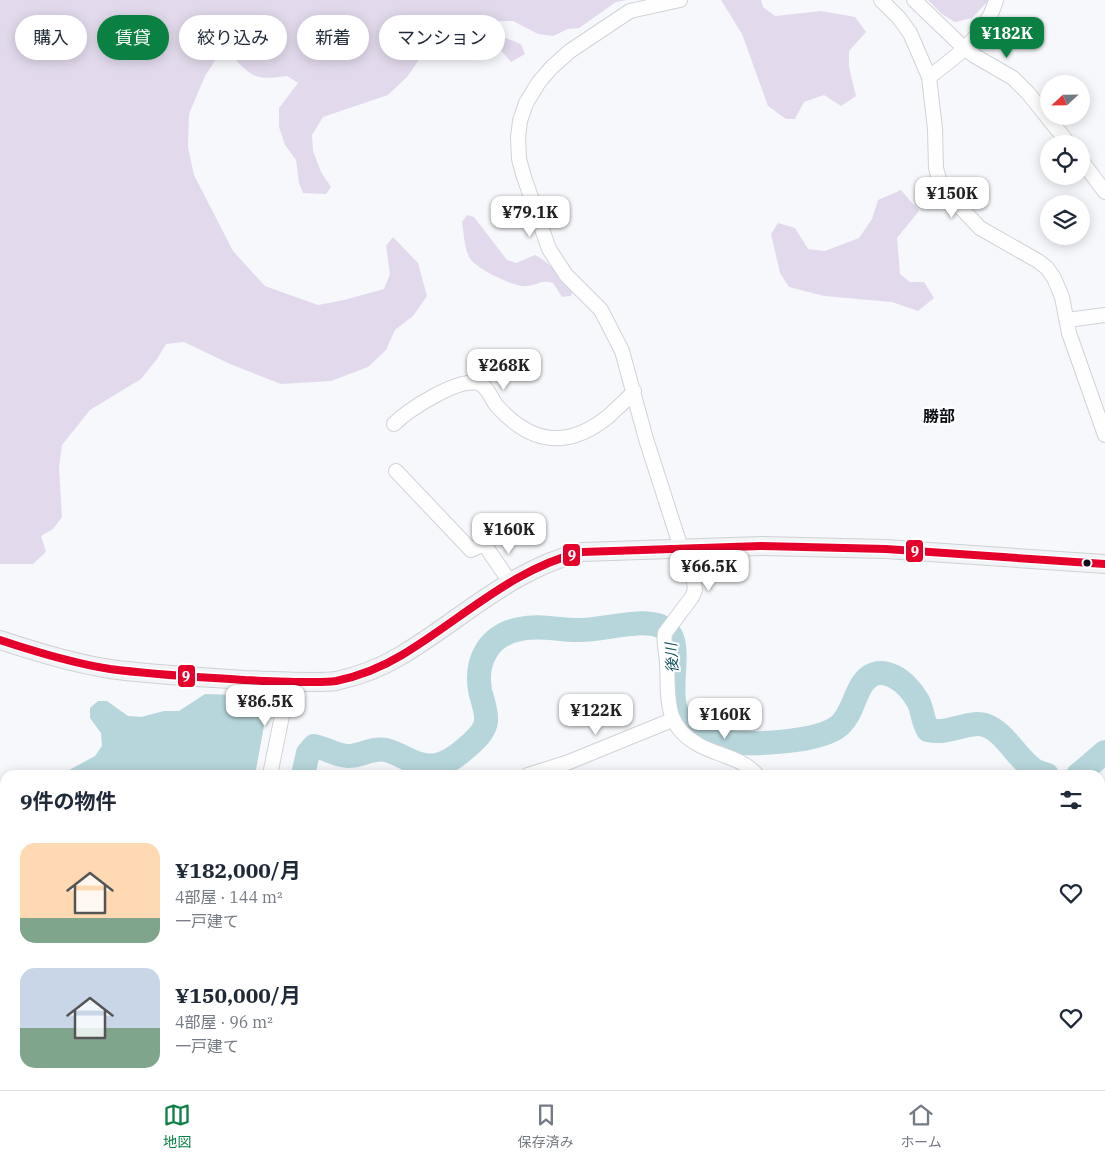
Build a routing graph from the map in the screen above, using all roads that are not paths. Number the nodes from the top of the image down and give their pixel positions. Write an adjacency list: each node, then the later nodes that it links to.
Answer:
1 (680, 0): 12 (street)
2 (881, 0): 6 (street)
3 (914, 0): 5 (street)
4 (996, 0): 5 (street)
5 (964, 48): 6 (street); 7 (street)
6 (929, 76): 11 (street)
7 (1062, 135)
8 (1090, 172): 9 (street)
9 (1105, 192)
10 (1105, 315): 11 (street)
11 (1067, 320): 14 (street)
12 (634, 391): 13 (street); 16 (street)
13 (394, 424)
14 (1105, 436)
15 (396, 471): 18 (street)
16 (681, 548): 17 (main road); 18 (main road); 21 (street)
17 (1105, 564)
18 (510, 582): 20 (main road)
19 (0, 640): 20 (main road)
20 (286, 682): 22 (street)
21 (672, 720): 23 (street); 24 (street)
22 (271, 770)
23 (544, 770)
24 (751, 770)

